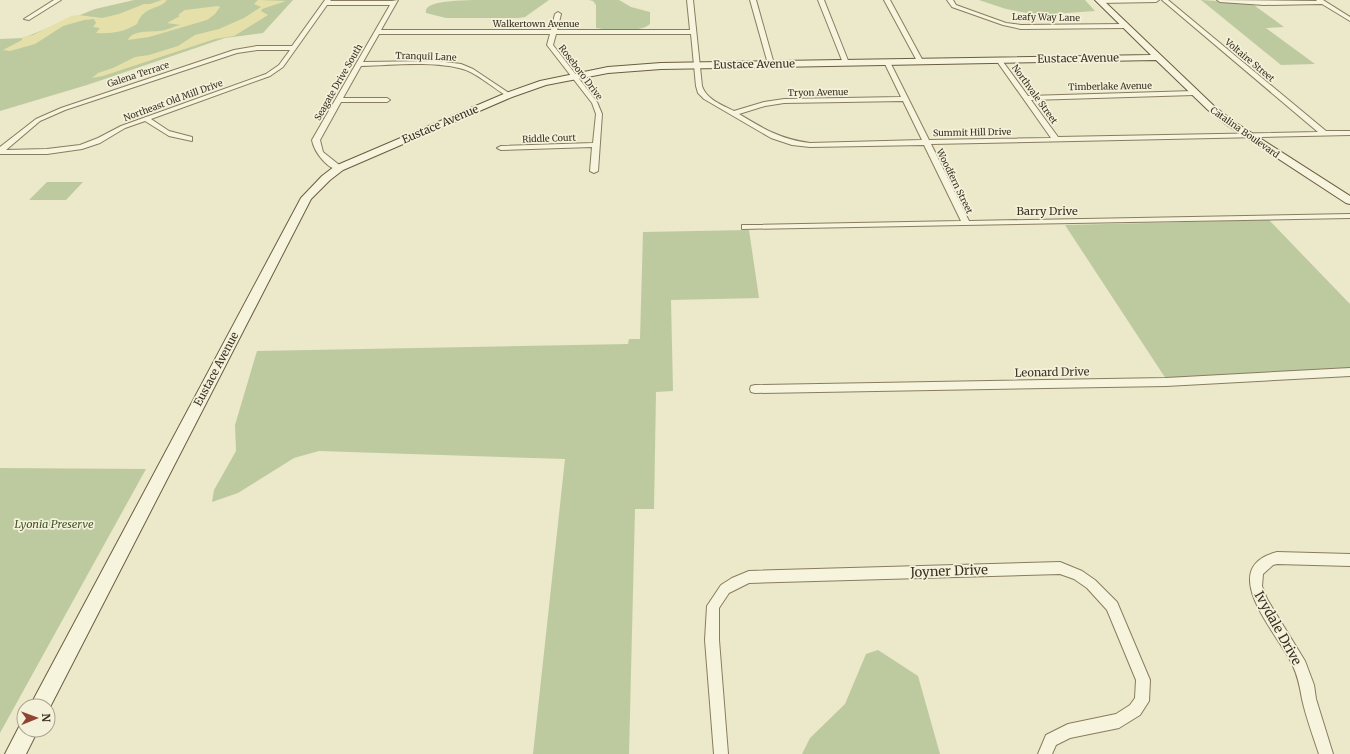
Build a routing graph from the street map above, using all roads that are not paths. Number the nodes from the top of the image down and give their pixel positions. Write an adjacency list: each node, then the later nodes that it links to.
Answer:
1 (58, 0): 15 (street)
2 (690, 0): 20 (street, Summit Hill Drive)
3 (753, 0): 28 (street)
4 (821, 0): 26 (street)
5 (887, 0): 24 (street)
6 (950, 0): 17 (street, Leafy Way Lane)
7 (1099, 0): 8 (street); 17 (street, Catalina Boulevard)
8 (1156, 0)
9 (1165, 0): 39 (street, Voltaire Street)
10 (1220, 0): 12 (street)
11 (394, 1): 13 (street); 18 (street, Seagate Drive South)
12 (1320, 1): 16 (street)
13 (327, 2): 21 (street, Northeast Old Mill Drive)
14 (558, 14): 19 (street)
15 (26, 19)
16 (1350, 19)
17 (1125, 26): 22 (street, Catalina Boulevard)
18 (378, 32): 19 (street, Walkertown Avenue); 27 (street, Seagate Drive South)
19 (552, 32): 20 (street, Walkertown Avenue); 30 (street, Roseboro Drive)
20 (693, 32): 29 (street, Summit Hill Drive)
21 (295, 48): 38 (street, Northeast Old Mill Drive); 47 (street, Galena Terrace)
22 (1158, 57): 23 (street, Eustace Avenue); 31 (street, Catalina Boulevard)
23 (999, 60): 24 (street, Eustace Avenue); 33 (street, Northvale Street)
24 (920, 61): 25 (street, Eustace Avenue)
25 (887, 62): 26 (street, Eustace Avenue); 34 (street, Woodfern Street)
26 (846, 63): 28 (street, Eustace Avenue)
27 (358, 64): 32 (street, Tranquil Lane); 35 (street, Seagate Drive South)
28 (771, 64): 29 (street, Eustace Avenue)
29 (697, 65): 30 (street, Eustace Avenue); 37 (street, Summit Hill Drive)
30 (574, 76): 32 (street, Eustace Avenue); 45 (street, Roseboro Drive)
31 (1194, 94): 33 (street, Timberlake Avenue); 41 (street, Catalina Boulevard)
32 (509, 95): 48 (street, Eustace Avenue)
33 (1026, 98): 43 (street, Northvale Street)
34 (905, 99): 37 (street, Tryon Avenue); 44 (street, Woodfern Street)
35 (338, 100): 36 (street); 48 (street, Seagate Drive South)
36 (387, 100)
37 (732, 114): 44 (street, Summit Hill Drive)
38 (146, 119): 42 (street); 47 (street, Northeast Old Mill Drive)
39 (1324, 133): 40 (street, Summit Hill Drive); 41 (street, Summit Hill Drive)
40 (1350, 133)
41 (1248, 135): 43 (street, Summit Hill Drive); 50 (street, Catalina Boulevard)
42 (189, 139)
43 (1056, 139): 44 (street, Summit Hill Drive)
44 (926, 142): 52 (street, Woodfern Street)
45 (597, 146): 46 (street, Riddle Court); 49 (street, Roseboro Drive)
46 (501, 148)
47 (0, 151)
48 (339, 168): 57 (street, Eustace Avenue)
49 (594, 171)
50 (1350, 201)
51 (1350, 216): 52 (street, Barry Drive)
52 (966, 222): 53 (street, Barry Drive)
53 (745, 227)
54 (1350, 372): 55 (street, Leonard Drive)
55 (755, 389)
56 (1350, 560): 62 (street, Ivydale Drive)
57 (44, 698)
58 (24, 738): 59 (street)
59 (15, 754)
60 (721, 754): 61 (street, Joyner Drive)
61 (1045, 754)
62 (1326, 754)

